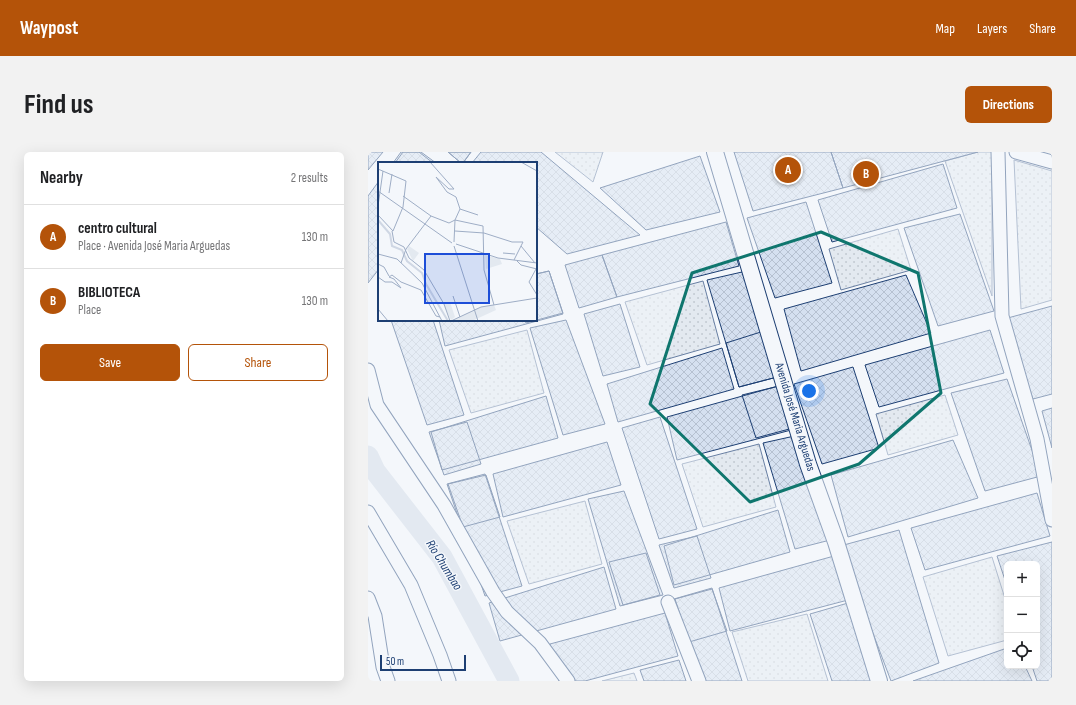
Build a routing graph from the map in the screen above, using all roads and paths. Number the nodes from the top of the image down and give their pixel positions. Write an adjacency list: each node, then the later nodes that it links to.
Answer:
1 (714, 152): 14 (main road, Avenida José Maria Arguedas)
2 (998, 152): 7 (street)
3 (1016, 152): 4 (street)
4 (1052, 162)
5 (368, 370): 12 (street)
6 (368, 512): 11 (street)
7 (1052, 520)
8 (368, 598): 10 (street)
9 (668, 602): 13 (street)
10 (388, 681)
11 (449, 681)
12 (568, 681)
13 (699, 681)
14 (879, 681)

